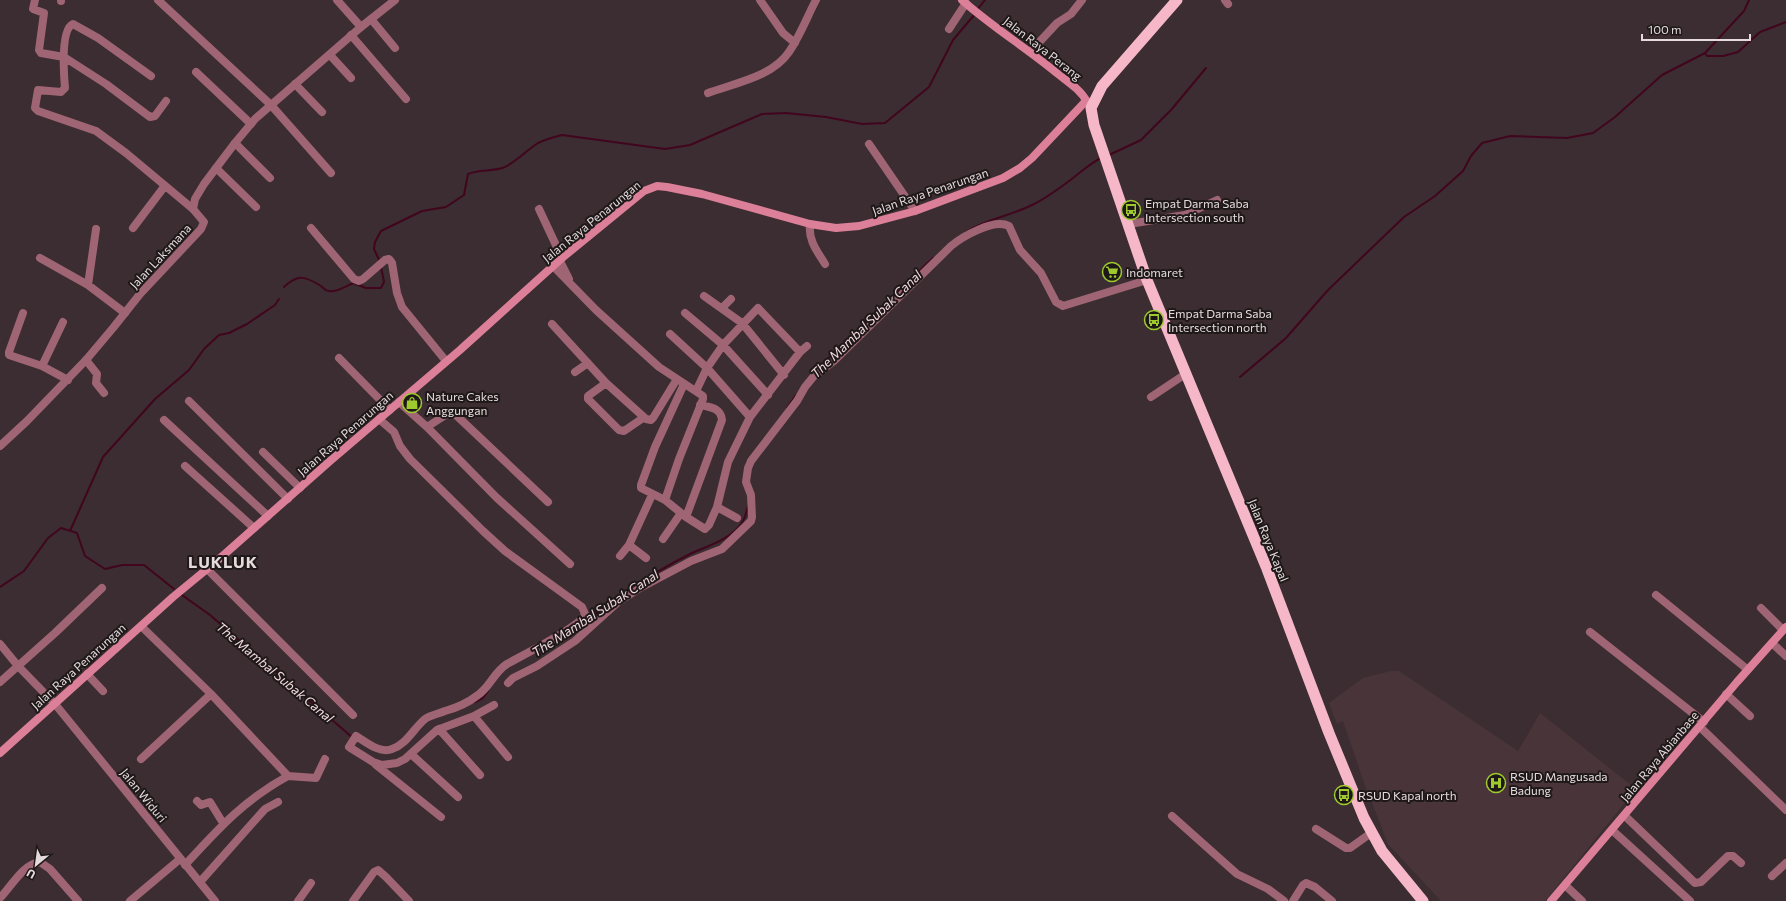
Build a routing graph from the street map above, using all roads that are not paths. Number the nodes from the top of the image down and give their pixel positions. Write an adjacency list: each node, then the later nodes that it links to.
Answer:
1 (35, 0): 18 (street)
2 (158, 0): 27 (street)
3 (337, 0): 11 (street)
4 (395, 0): 10 (street, Jalan Laksmana)
5 (760, 0): 14 (street)
6 (816, 0): 14 (street)
7 (1082, 0): 16 (street)
8 (1173, 1): 26 (highway)
9 (966, 3): 12 (street); 16 (main road, Jalan Raya Perang)
10 (371, 19): 11 (street, Jalan Laksmana); 15 (street)
11 (361, 27): 13 (street, Jalan Laksmana)
12 (949, 29)
13 (351, 35): 17 (street, Jalan Laksmana); 24 (street)
14 (794, 43): 23 (street)
15 (395, 48)
16 (1031, 51): 26 (main road, Jalan Raya Perang)
17 (330, 55): 21 (street); 22 (street, Jalan Laksmana)
18 (64, 57): 20 (street); 25 (street); 35 (street)
19 (196, 72): 29 (street)
20 (151, 76)
21 (351, 78)
22 (295, 84): 27 (street, Jalan Laksmana); 28 (street)
23 (708, 93)
24 (406, 99)
25 (166, 102)
26 (1090, 102): 40 (main road, Jalan Raya Penarungan); 42 (highway, Jalan Raya Kapal)
27 (271, 105): 29 (street, Jalan Laksmana); 33 (street)
28 (322, 112)
29 (251, 124): 30 (street, Jalan Laksmana)
30 (234, 143): 32 (street, Jalan Laksmana); 34 (street)
31 (869, 144): 40 (street)
32 (216, 168): 37 (street); 38 (street, Jalan Laksmana)
33 (331, 173)
34 (270, 178)
35 (164, 187): 38 (street); 43 (street)
36 (1217, 200): 42 (street)
37 (256, 207)
38 (193, 209): 55 (street, Jalan Laksmana)
39 (539, 209): 47 (street)
40 (915, 211): 41 (main road, Jalan Raya Penarungan)
41 (810, 224): 47 (main road, Jalan Raya Penarungan); 48 (street)
42 (1129, 224): 49 (highway, Jalan Raya Kapal)
43 (133, 228)
44 (311, 228): 64 (street)
45 (96, 229): 50 (street)
46 (40, 258): 50 (street)
47 (558, 262): 64 (main road, Jalan Raya Penarungan); 71 (street)
48 (825, 264)
49 (1147, 280): 69 (highway, Jalan Raya Kapal); 116 (street)
50 (88, 285): 55 (street)
51 (704, 296): 53 (street)
52 (731, 299): 53 (street)
53 (722, 308): 58 (street)
54 (23, 313): 66 (street)
55 (125, 313): 63 (street, Jalan Laksmana)
56 (685, 313): 61 (street)
57 (63, 322): 66 (street)
58 (742, 323): 61 (street); 70 (street); 70 (street)
59 (552, 324): 65 (street)
60 (670, 334): 67 (street)
61 (723, 345): 67 (street); 77 (street)
62 (339, 358): 82 (street)
63 (86, 360): 72 (street, Jalan Laksmana); 76 (street)
64 (446, 361): 80 (main road, Jalan Raya Penarungan)
65 (588, 363): 68 (street); 73 (street)
66 (42, 366): 72 (street)
67 (707, 368): 75 (street); 83 (street)
68 (575, 372)
69 (1187, 373): 78 (street); 151 (highway, Jalan Raya Kapal)
70 (784, 375): 77 (street)
71 (677, 379): 74 (street); 84 (street)
72 (68, 380): 88 (street, Jalan Laksmana)
73 (606, 382): 84 (street); 84 (street)
74 (684, 384): 75 (street); 92 (street)
75 (696, 391): 81 (street)
76 (104, 393)
77 (768, 395): 83 (street)
78 (1151, 397)
79 (189, 401): 93 (street)
80 (399, 402): 82 (main road, Jalan Raya Penarungan); 87 (street)
81 (700, 405): 94 (street); 97 (street)
82 (390, 410): 85 (main road, Jalan Raya Penarungan)
83 (750, 417): 96 (street)
84 (644, 418)
85 (380, 419): 91 (main road, Jalan Raya Penarungan); 113 (street)
86 (164, 420): 98 (street)
87 (428, 428): 95 (street); 105 (street)
88 (0, 446)
89 (263, 452): 91 (street)
90 (186, 466): 100 (street)
91 (300, 488): 93 (main road, Jalan Raya Penarungan)
92 (652, 495): 94 (street); 102 (street)
93 (288, 499): 98 (main road, Jalan Raya Penarungan)
94 (665, 500): 97 (street)
95 (548, 502)
96 (717, 507): 97 (street); 99 (street)
97 (683, 515): 101 (street)
98 (268, 516): 100 (main road, Jalan Raya Penarungan)
99 (737, 518)
100 (254, 528): 106 (main road, Jalan Raya Penarungan)
101 (663, 540)
102 (629, 545): 103 (street); 104 (street)
103 (620, 556)
104 (646, 558)
105 (570, 564)
106 (207, 569): 110 (main road, Jalan Raya Penarungan); 128 (street)
107 (102, 588): 118 (street)
108 (1656, 595): 119 (street)
109 (1761, 608): 111 (street)
110 (141, 626): 120 (main road, Jalan Raya Penarungan); 124 (street)
111 (1785, 629): 114 (main road, Jalan Raya Abianbase)
112 (1590, 632): 131 (street)
113 (548, 641): 116 (street); 138 (street)
114 (1772, 642): 117 (street); 119 (main road, Jalan Raya Abianbase)
115 (0, 644): 118 (street, Jalan Widuri)
116 (555, 653): 122 (street)
117 (1786, 656)
118 (18, 666): 121 (street); 126 (street, Jalan Widuri)
119 (1748, 669): 125 (main road, Jalan Raya Abianbase)
120 (87, 674): 123 (street); 126 (main road, Jalan Raya Penarungan)
121 (0, 682)
122 (508, 683)
123 (103, 691)
124 (211, 694): 136 (street); 140 (street)
125 (1726, 694): 130 (street); 131 (main road, Jalan Raya Abianbase)
126 (55, 704): 133 (main road, Jalan Raya Penarungan); 152 (street, Jalan Widuri)
127 (494, 705): 129 (street)
128 (353, 715)
129 (474, 716): 132 (street); 135 (street)
130 (1750, 716)
131 (1702, 724): 144 (street); 146 (main road, Jalan Raya Abianbase)
132 (439, 729): 134 (street); 139 (street)
133 (0, 753)
134 (411, 754): 138 (street); 141 (street)
135 (508, 757)
136 (141, 759)
137 (326, 759): 140 (street)
138 (373, 762): 147 (street)
139 (480, 775)
140 (288, 776): 148 (street)
141 (458, 797)
142 (197, 801): 148 (street)
143 (278, 802): 156 (street)
144 (1786, 810)
145 (1172, 816): 166 (street)
146 (1625, 816): 150 (main road, Jalan Raya Abianbase); 153 (street)
147 (441, 818)
148 (223, 823): 152 (street)
149 (1316, 830): 151 (street)
150 (1612, 830): 158 (main road, Jalan Raya Abianbase); 172 (street)
151 (1371, 833): 169 (highway, Jalan Raya Kapal)
152 (183, 862): 156 (street, Jalan Widuri); 161 (street)
153 (1741, 863)
154 (1786, 863): 155 (street)
155 (1772, 876)
156 (200, 882): 162 (street, Jalan Widuri)
157 (311, 883): 163 (street)
158 (1565, 885): 170 (main road, Jalan Raya Abianbase); 171 (street)
159 (0, 898): 160 (street)
160 (78, 901)
161 (130, 901)
162 (215, 901)
163 (298, 901)
164 (353, 901): 165 (street)
165 (409, 901)
166 (1284, 901)
167 (1294, 901): 168 (street)
168 (1332, 901)
169 (1423, 901)
170 (1551, 901)
171 (1582, 901)
172 (1690, 901)

